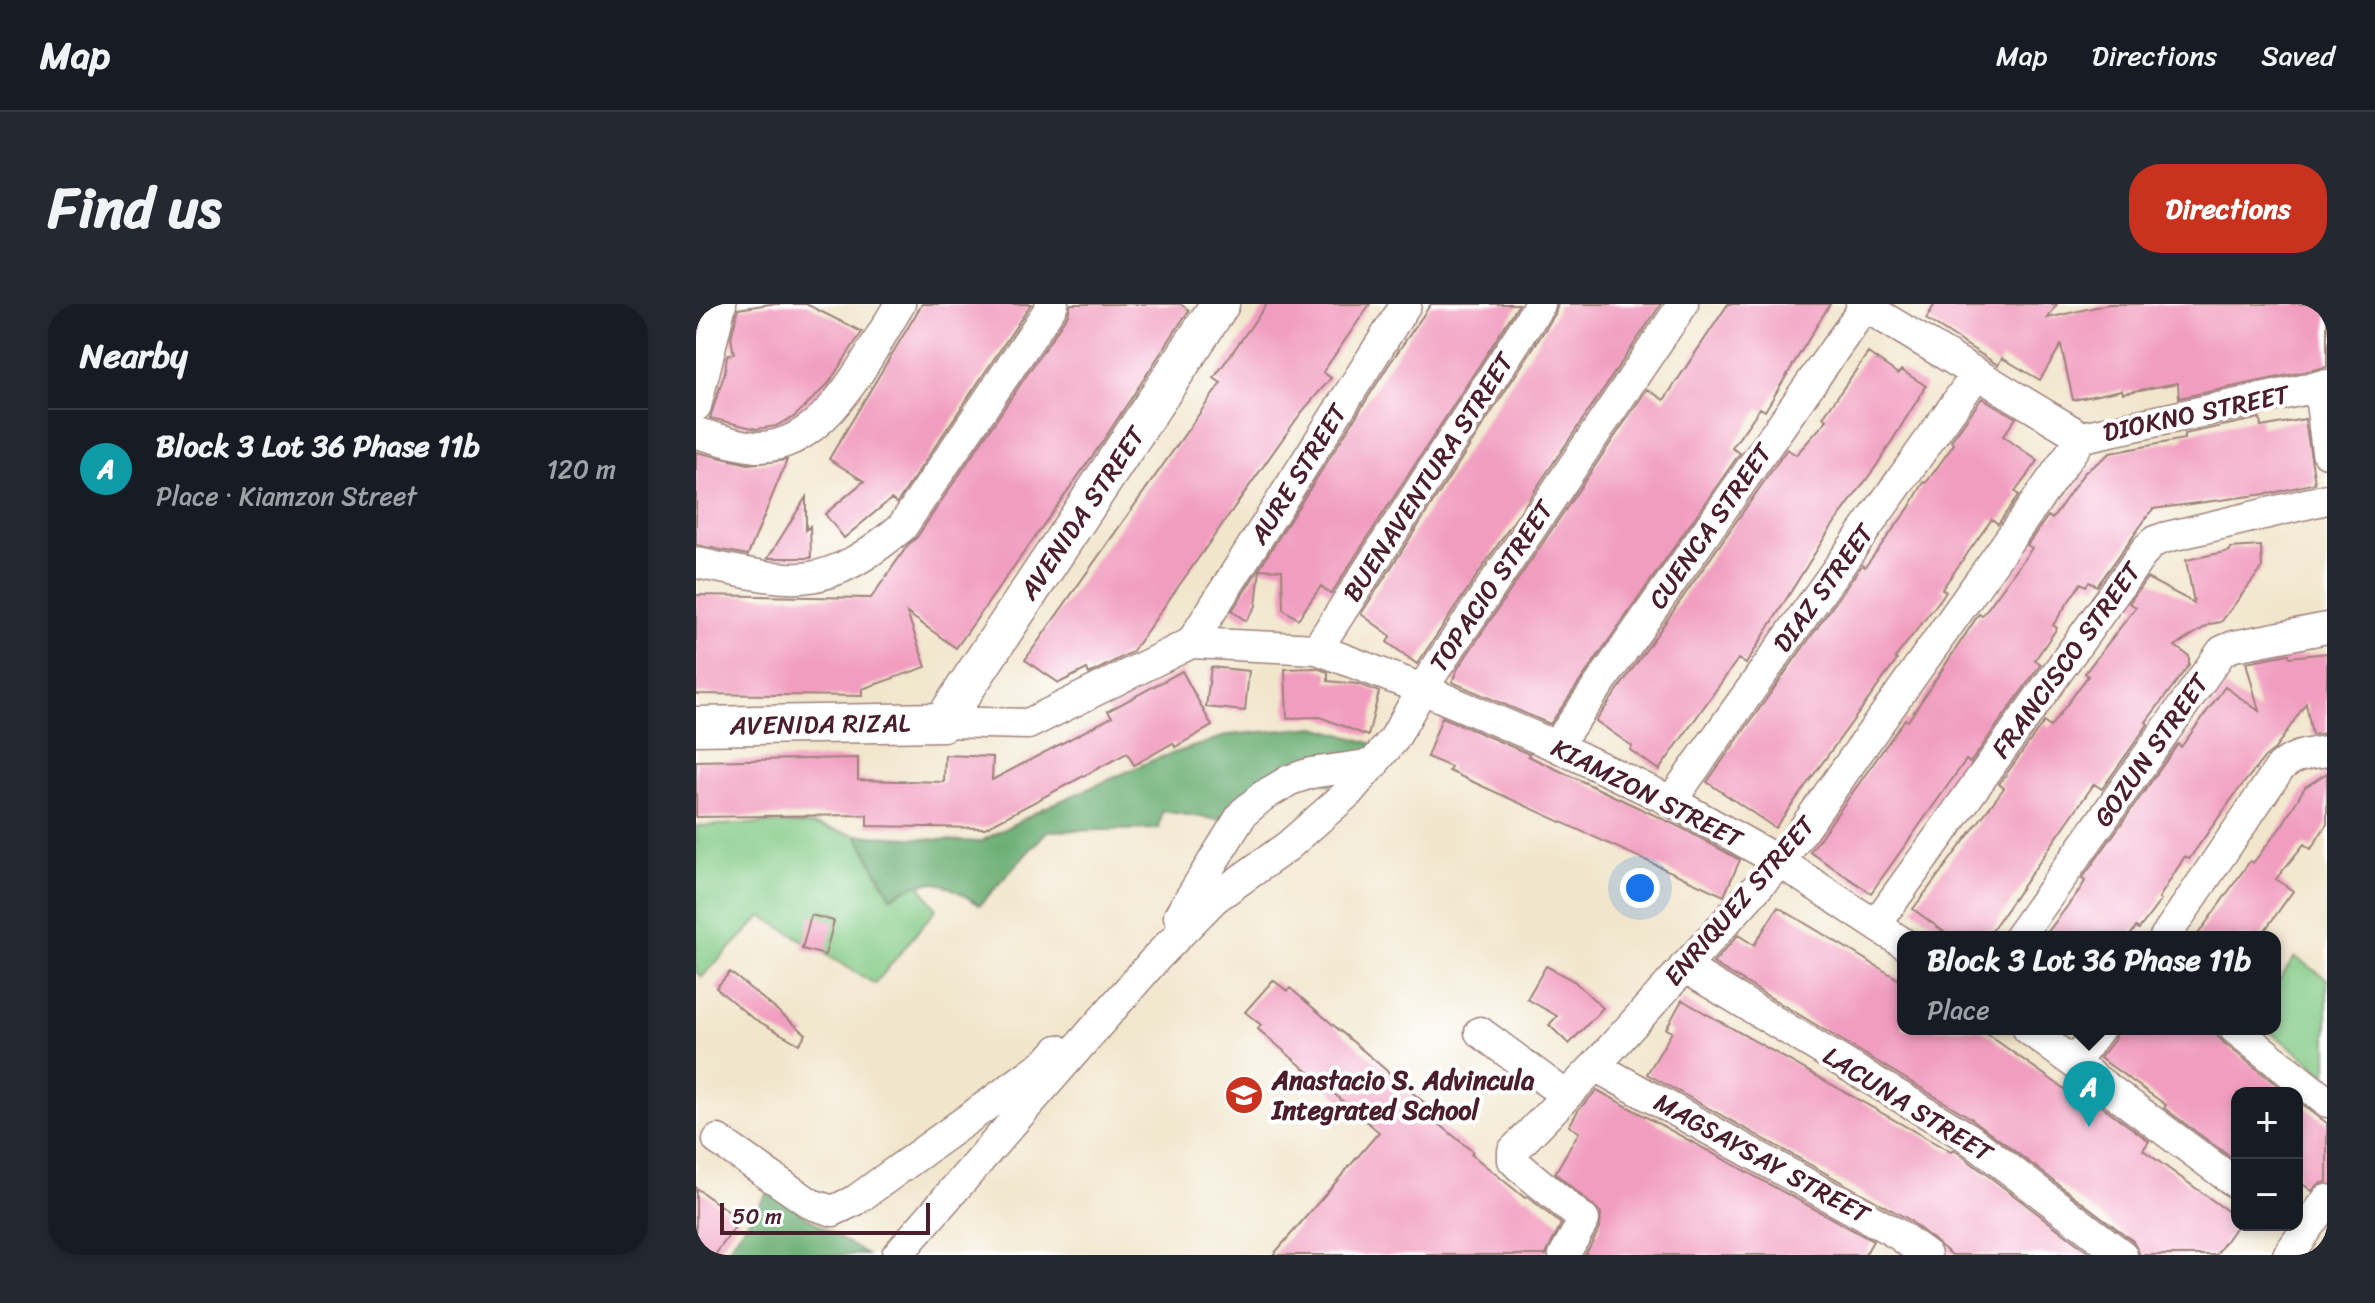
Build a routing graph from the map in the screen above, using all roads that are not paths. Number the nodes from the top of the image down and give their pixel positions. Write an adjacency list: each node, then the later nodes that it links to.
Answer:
1 (721, 304): 11 (street)
2 (900, 304): 12 (street)
3 (1053, 304): 16 (street)
4 (1220, 304): 21 (street, AVENIDA STREET)
5 (1406, 304): 18 (street, AURE STREET)
6 (1540, 304): 19 (street, BUENAVENTURA STREET)
7 (1683, 304): 20 (street, TOPACIO STREET)
8 (1863, 305): 9 (street, DIOKNO STREET); 23 (street, CUENCA STREET)
9 (1976, 375): 13 (street, DIOKNO STREET); 26 (street, DIAZ STREET)
10 (2323, 386): 13 (street, DIOKNO STREET); 14 (street)
11 (696, 406)
12 (696, 433)
13 (2082, 437): 27 (street, ENRIQUEZ STREET)
14 (2327, 452)
15 (2327, 499): 28 (street, FRANCISCO STREET)
16 (696, 563)
17 (2327, 628): 29 (street, GOZUN STREET)
18 (1191, 643): 19 (street, TOPACIO STREET); 21 (street, TOPACIO STREET)
19 (1317, 649): 20 (street, TOPACIO STREET)
20 (1422, 689): 23 (street, KIAMZON STREET); 25 (street)
21 (943, 722): 22 (street, AVENIDA RIZAL)
22 (696, 726)
23 (1556, 746): 26 (street, KIAMZON STREET)
24 (2327, 751): 30 (street)
25 (1374, 764): 41 (street); 45 (street)
26 (1671, 801): 27 (street, KIAMZON STREET)
27 (1780, 862): 28 (street, KIAMZON STREET); 32 (street, ENRIQUEZ STREET)
28 (1876, 924): 31 (street, KIAMZON STREET)
29 (2023, 931)
30 (2169, 931)
31 (1897, 939)
32 (1684, 967): 38 (street, ENRIQUEZ STREET); 48 (street, LACUNA STREET)
33 (1480, 1032): 39 (street)
34 (2037, 1035): 37 (street)
35 (2095, 1035): 37 (street)
36 (2243, 1035): 40 (street)
37 (2075, 1062): 42 (street)
38 (1595, 1066): 39 (street, ENRIQUEZ STREET); 47 (street, MAGSAYSAY STREET)
39 (1565, 1095): 46 (street, ENRIQUEZ STREET)
40 (2327, 1102)
41 (718, 1140)
42 (2231, 1179)
43 (2327, 1200): 44 (street)
44 (2295, 1238)
45 (897, 1255)
46 (1564, 1255)
47 (1926, 1255)
48 (2122, 1255)

